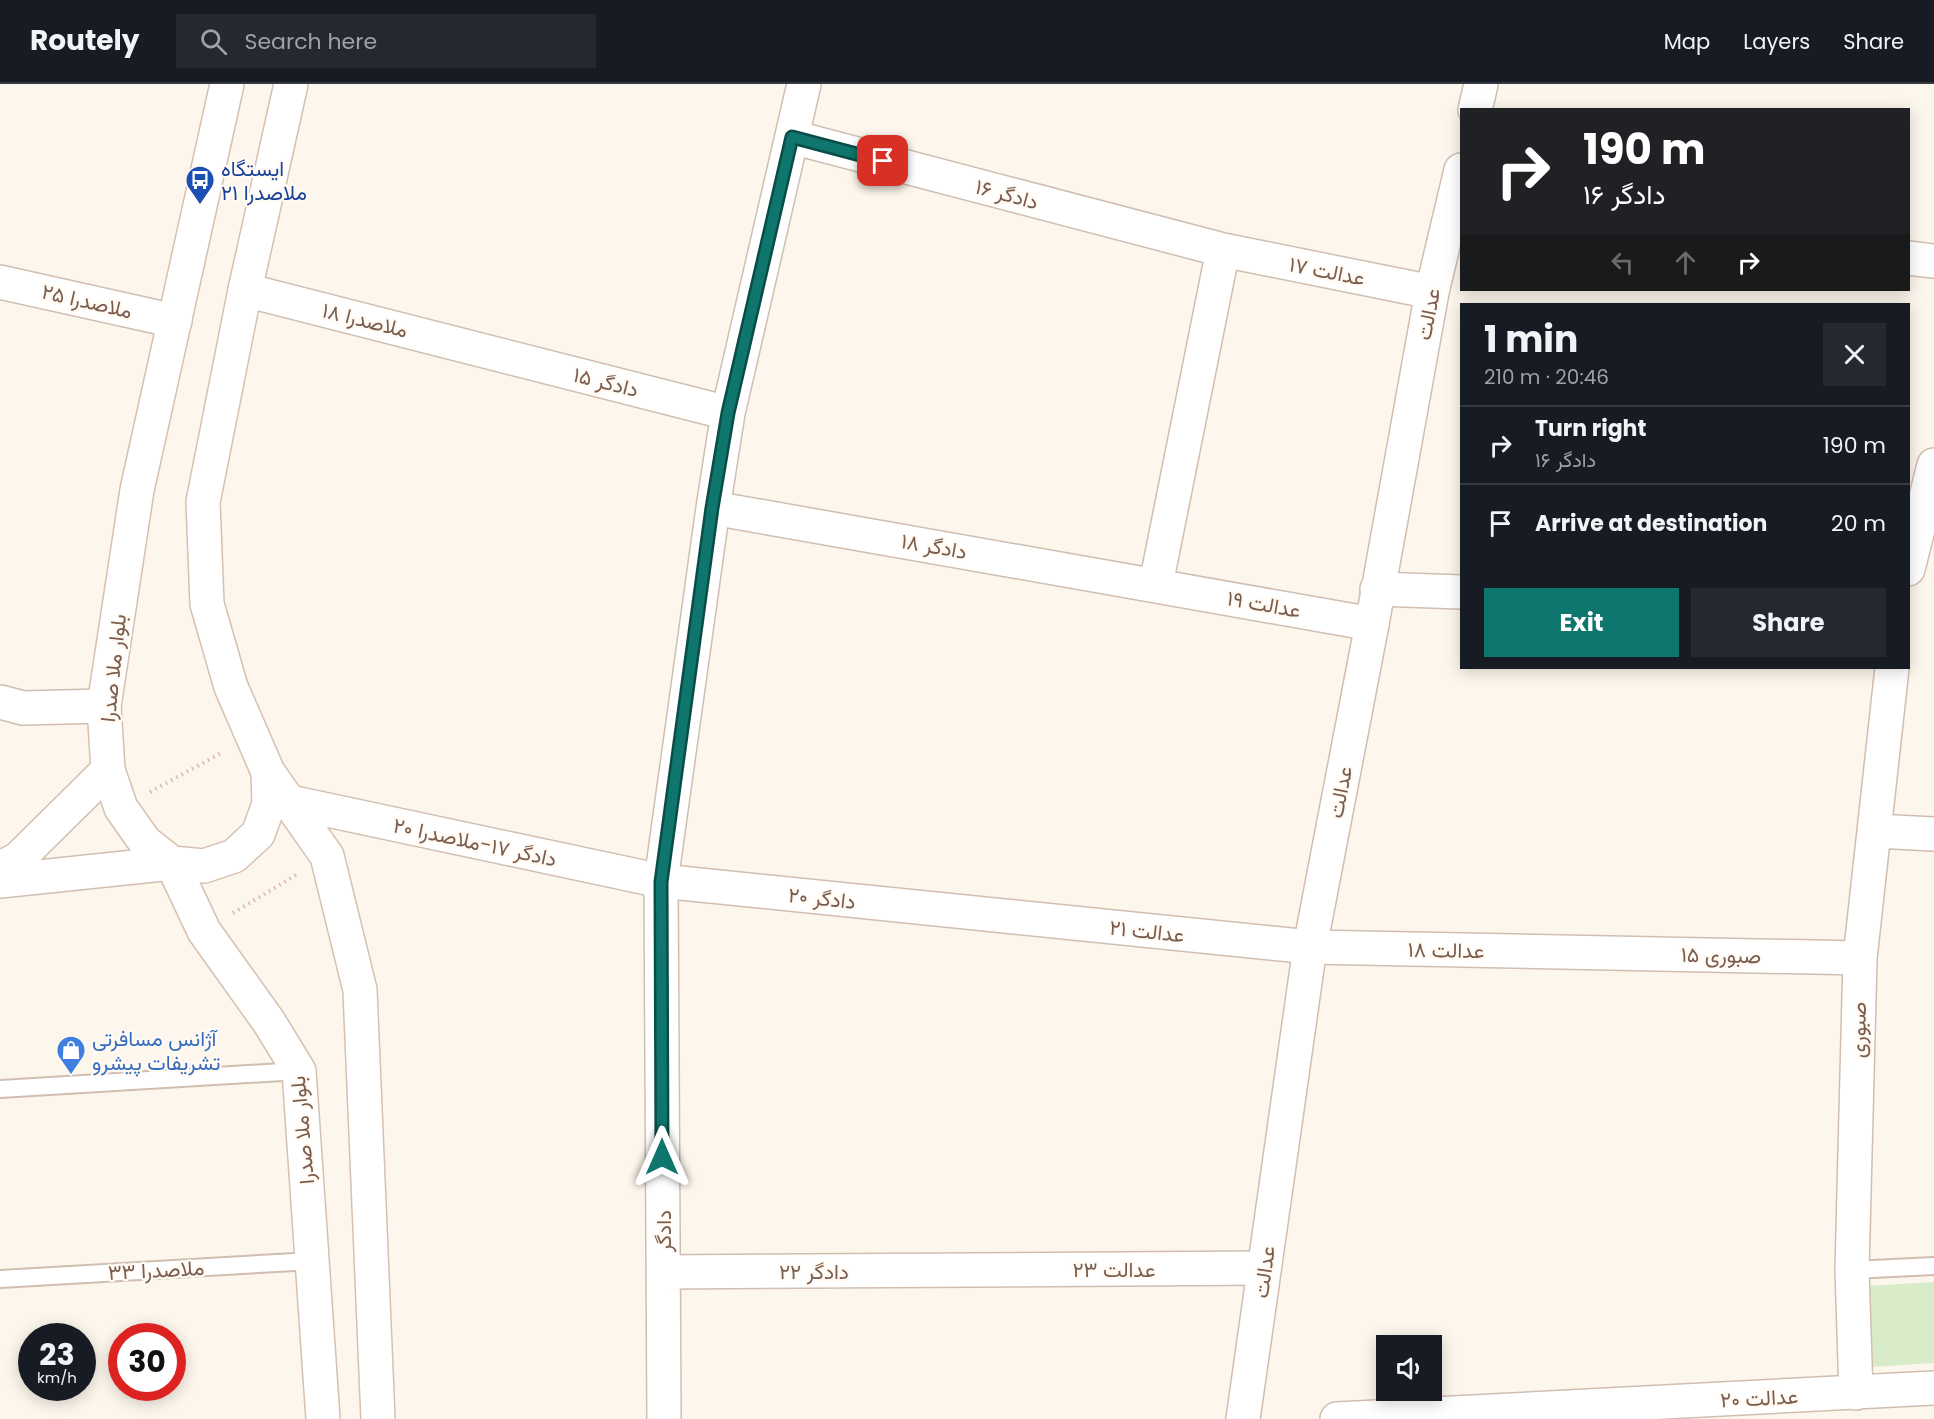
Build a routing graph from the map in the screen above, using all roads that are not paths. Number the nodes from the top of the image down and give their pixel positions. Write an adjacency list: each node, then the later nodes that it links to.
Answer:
1 (227, 84): 14 (street, بلوار ملا صدرا)
2 (291, 84): 12 (street)
3 (804, 84): 6 (street, دادگر)
4 (1481, 84): 5 (street)
5 (1475, 108)
6 (792, 137): 8 (street, دادگر ۱۶); 16 (street, دادگر)
7 (1459, 189): 13 (street, عدالت)
8 (1223, 250): 13 (street, عدالت ۱۷); 20 (street)
9 (1910, 258): 10 (street)
10 (1934, 261)
11 (0, 282): 14 (street, ملاصدرا ۲۵)
12 (245, 290): 15 (street, ملاصدرا ۱۸); 28 (street)
13 (1432, 292): 21 (street, عدالت)
14 (175, 321): 26 (street, بلوار ملا صدرا)
15 (485, 351): 16 (street, دادگر ۱۵)
16 (728, 413): 18 (street, دادگر)
17 (1934, 465): 19 (street)
18 (712, 508): 20 (street, دادگر ۱۸); 35 (street, دادگر)
19 (1910, 561)
20 (1156, 584): 23 (street, عدالت ۱۹)
21 (1377, 589): 22 (street); 23 (street, عدالت)
22 (1460, 592)
23 (1372, 624): 37 (street, عدالت)
24 (1892, 669): 30 (street, صبوری)
25 (0, 702): 26 (street)
26 (104, 706): 27 (street, بلوار ملا صدرا)
27 (108, 770): 32 (street, بلوار ملا صدرا); 33 (street)
28 (268, 772): 29 (street); 32 (street)
29 (290, 802): 35 (street, دادگر ۱۷-ملاصدرا ۲۰); 52 (street)
30 (1875, 831): 31 (street); 39 (street, صبوری)
31 (1934, 834)
32 (172, 863): 34 (street); 40 (street, بلوار ملا صدرا)
33 (0, 868)
34 (0, 881)
35 (661, 882): 36 (street, دادگر ۲۰); 47 (street, دادگر)
36 (984, 914): 37 (street, عدالت ۲۱)
37 (1310, 947): 38 (street, عدالت ۱۸); 44 (street, عدالت)
38 (1582, 952): 39 (street, صبوری ۱۵)
39 (1860, 958): 46 (street, صبوری)
40 (299, 1071): 41 (lane); 42 (street, بلوار ملا صدرا)
41 (0, 1089)
42 (312, 1261): 48 (lane, ملاصدرا ۳۳); 51 (street, بلوار ملا صدرا)
43 (1934, 1266): 46 (lane)
44 (1264, 1268): 45 (street, عدالت ۲۳); 54 (street, عدالت)
45 (965, 1270): 47 (street, دادگر ۲۲)
46 (1852, 1270): 50 (street, صبوری)
47 (663, 1272): 53 (street, دادگر)
48 (0, 1279)
49 (1934, 1388): 50 (street, عدالت ۲۰)
50 (1857, 1393): 55 (street, عدالت ۲۰)
51 (323, 1419)
52 (378, 1419)
53 (664, 1419)
54 (1243, 1419)
55 (1337, 1419)

